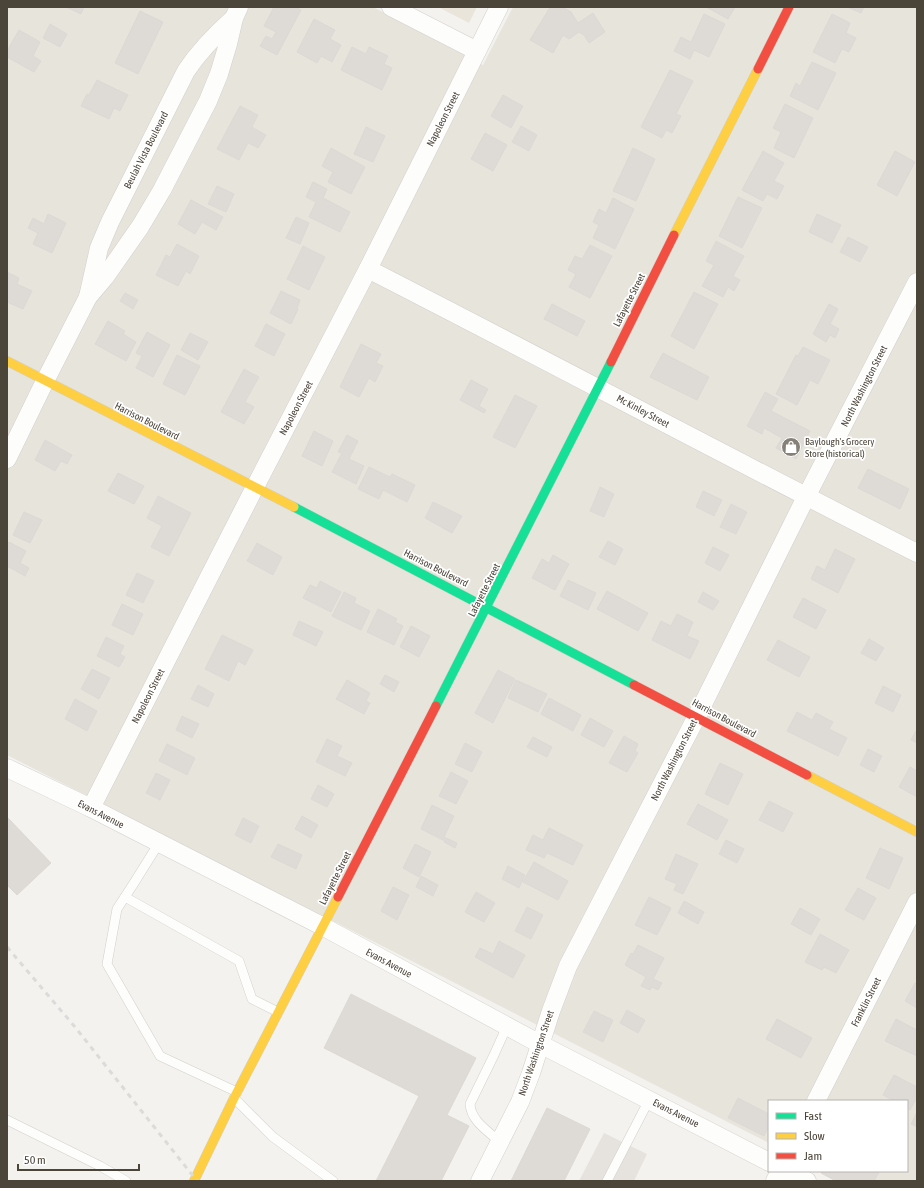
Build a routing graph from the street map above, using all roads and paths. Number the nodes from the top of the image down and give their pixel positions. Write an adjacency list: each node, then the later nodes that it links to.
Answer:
1 (391, 7): 5 (street)
2 (499, 7): 5 (street, Napoleon Street)
3 (789, 7): 11 (street, Lafayette Street)
4 (236, 12): 8 (street, Beulah Vista Boulevard); 8 (street, Beulah Vista Boulevard)
5 (477, 51): 6 (street, Napoleon Street)
6 (368, 269): 11 (street, Mc Kinley Street); 13 (street, Napoleon Street)
7 (917, 282): 14 (street, North Washington Street)
8 (88, 298): 10 (street, Beulah Vista Boulevard)
9 (7, 362): 10 (street, Harrison Boulevard)
10 (44, 381): 12 (street, Beulah Vista Boulevard); 13 (street, Harrison Boulevard)
11 (598, 387): 14 (street, Mc Kinley Street); 16 (street, Lafayette Street)
12 (7, 459)
13 (255, 487): 16 (street, Harrison Boulevard); 19 (street, Napoleon Street)
14 (806, 497): 15 (street, Mc Kinley Street); 17 (street, North Washington Street)
15 (917, 553)
16 (487, 607): 17 (street, Harrison Boulevard); 24 (street, Lafayette Street)
17 (697, 716): 20 (street, Harrison Boulevard); 27 (street, North Washington Street)
18 (7, 768): 19 (street, Evans Avenue)
19 (91, 808): 21 (street, Evans Avenue)
20 (917, 832)
21 (159, 843): 22 (lane); 24 (street, Evans Avenue)
22 (125, 897): 25 (lane); 28 (lane)
23 (917, 902): 30 (street, Franklin Street)
24 (322, 926): 25 (street, Lafayette Street); 26 (street, Evans Avenue)
25 (278, 1012): 28 (street, Lafayette Street)
26 (507, 1026): 27 (street, Evans Avenue); 32 (lane)
27 (540, 1044): 29 (street, Evans Avenue); 32 (street, North Washington Street)
28 (235, 1095): 37 (street, Lafayette Street); 38 (lane)
29 (649, 1100): 33 (street, Evans Avenue); 40 (lane)
30 (817, 1100)
31 (7, 1120): 36 (lane)
32 (500, 1142): 39 (street, North Washington Street)
33 (768, 1161)
34 (780, 1172): 41 (street)
35 (789, 1172): 42 (street)
36 (126, 1181)
37 (194, 1181)
38 (333, 1181)
39 (480, 1181)
40 (607, 1181)
41 (775, 1181)
42 (807, 1181)

